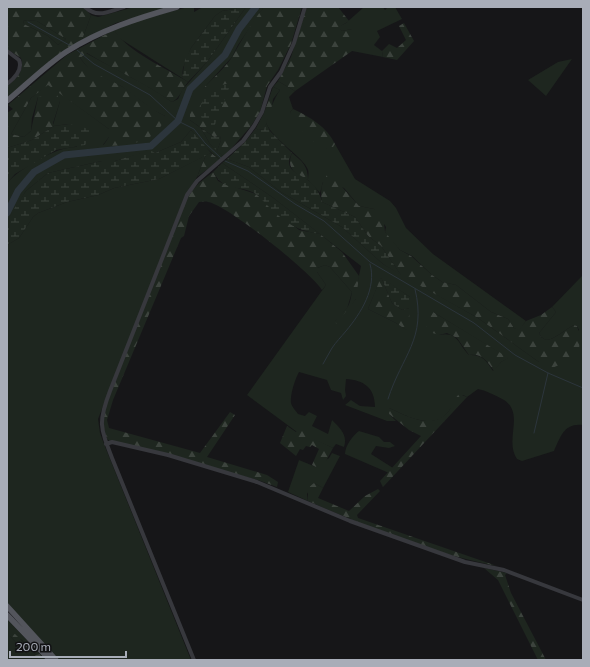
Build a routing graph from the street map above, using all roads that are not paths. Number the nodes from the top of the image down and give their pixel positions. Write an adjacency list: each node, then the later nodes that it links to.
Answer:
1 (86, 7): 2 (street)
2 (124, 7)
3 (177, 7): 7 (main road)
4 (305, 7): 8 (street)
5 (7, 51): 6 (street)
6 (7, 84)
7 (7, 101)
8 (106, 444): 9 (street); 14 (street)
9 (583, 600)
10 (7, 606): 13 (main road)
11 (7, 615): 12 (main road)
12 (50, 660)
13 (56, 660)
14 (194, 660)

